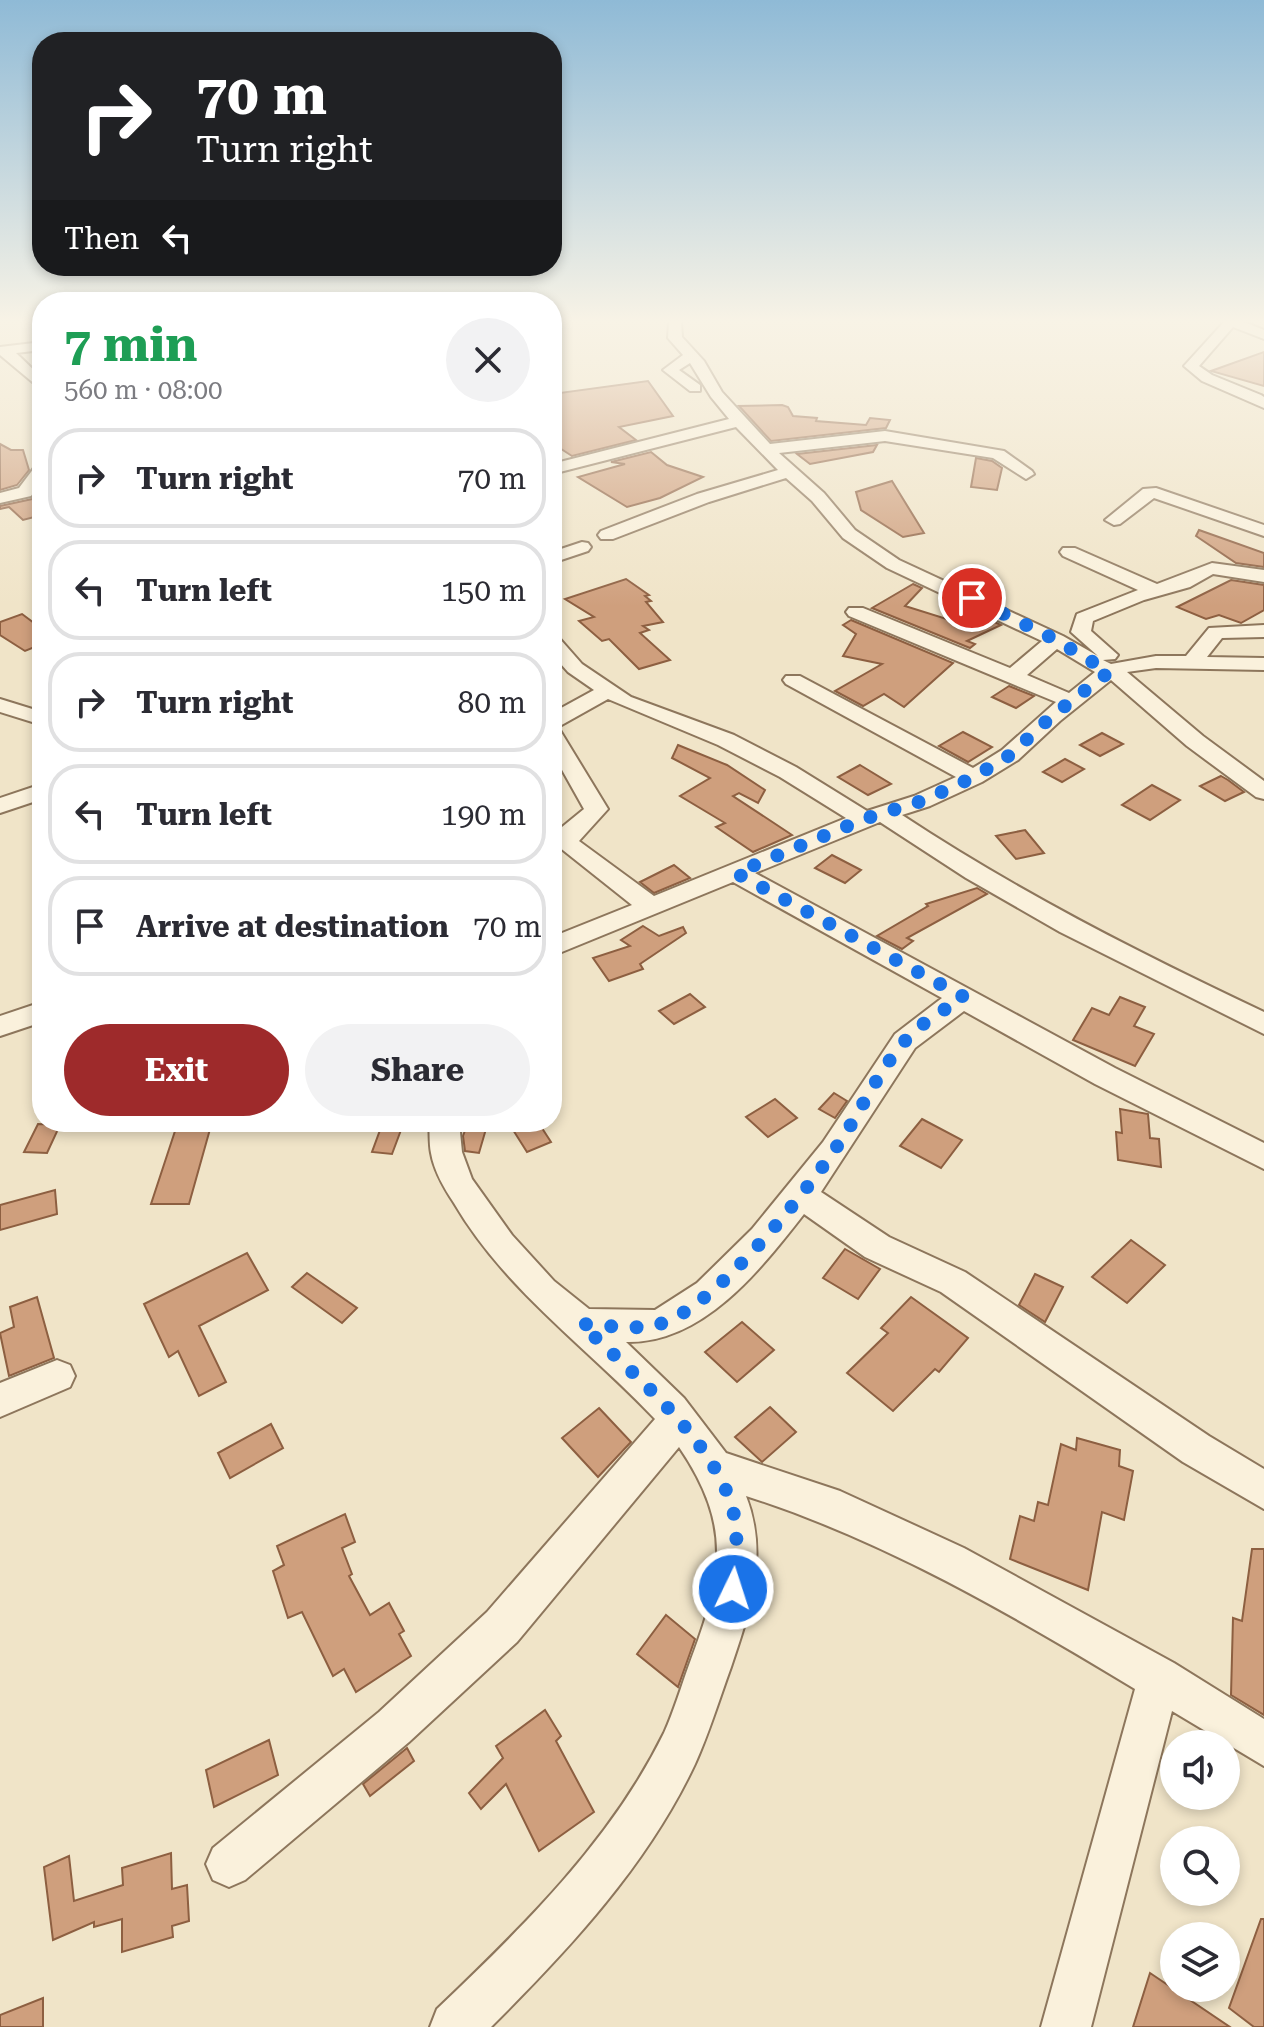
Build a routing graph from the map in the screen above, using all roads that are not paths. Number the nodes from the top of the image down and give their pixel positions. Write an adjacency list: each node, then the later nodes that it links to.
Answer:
1 (736, 417): 2 (street)
2 (739, 421): 5 (street); 6 (street)
3 (911, 422): 4 (street)
4 (909, 439): 5 (street); 8 (street)
5 (768, 449): 7 (street)
6 (562, 467)
7 (789, 472): 13 (street); 21 (street)
8 (1026, 474)
9 (32, 482): 10 (street)
10 (0, 498)
11 (1114, 520): 12 (street)
12 (1264, 531)
13 (607, 535)
14 (582, 547): 16 (street)
15 (1069, 552): 18 (street)
16 (562, 554)
17 (1264, 576): 18 (street)
18 (1159, 592): 25 (street)
19 (856, 612): 26 (street)
20 (1264, 631): 23 (street)
21 (1056, 640): 25 (street); 26 (street)
22 (562, 653): 28 (street)
23 (1193, 661): 24 (street); 25 (street)
24 (1264, 664)
25 (1116, 670): 29 (street); 35 (street)
26 (1013, 676): 29 (street)
27 (793, 680): 34 (street)
28 (607, 691): 32 (street); 38 (street)
29 (1071, 701): 34 (street)
30 (0, 705): 31 (street)
31 (32, 716)
32 (562, 716)
33 (562, 750): 40 (street)
34 (974, 777): 38 (street)
35 (1264, 792)
36 (32, 795): 37 (street)
37 (0, 806)
38 (874, 816): 39 (street); 44 (street)
39 (736, 873): 40 (street); 42 (street)
40 (652, 907): 41 (street)
41 (562, 943)
42 (964, 997): 47 (street); 48 (street)
43 (32, 1015): 45 (street)
44 (1264, 1024)
45 (0, 1026)
46 (445, 1132): 49 (street)
47 (1264, 1157)
48 (799, 1194): 49 (street); 54 (street)
49 (581, 1324): 52 (street)
50 (57, 1376): 51 (street)
51 (0, 1400)
52 (679, 1419): 53 (street); 57 (street)
53 (713, 1467): 55 (street); 58 (street)
54 (1264, 1490)
55 (1159, 1678): 56 (street); 59 (street)
56 (1264, 1744)
57 (229, 1864)
58 (455, 2027)
59 (1066, 2027)

